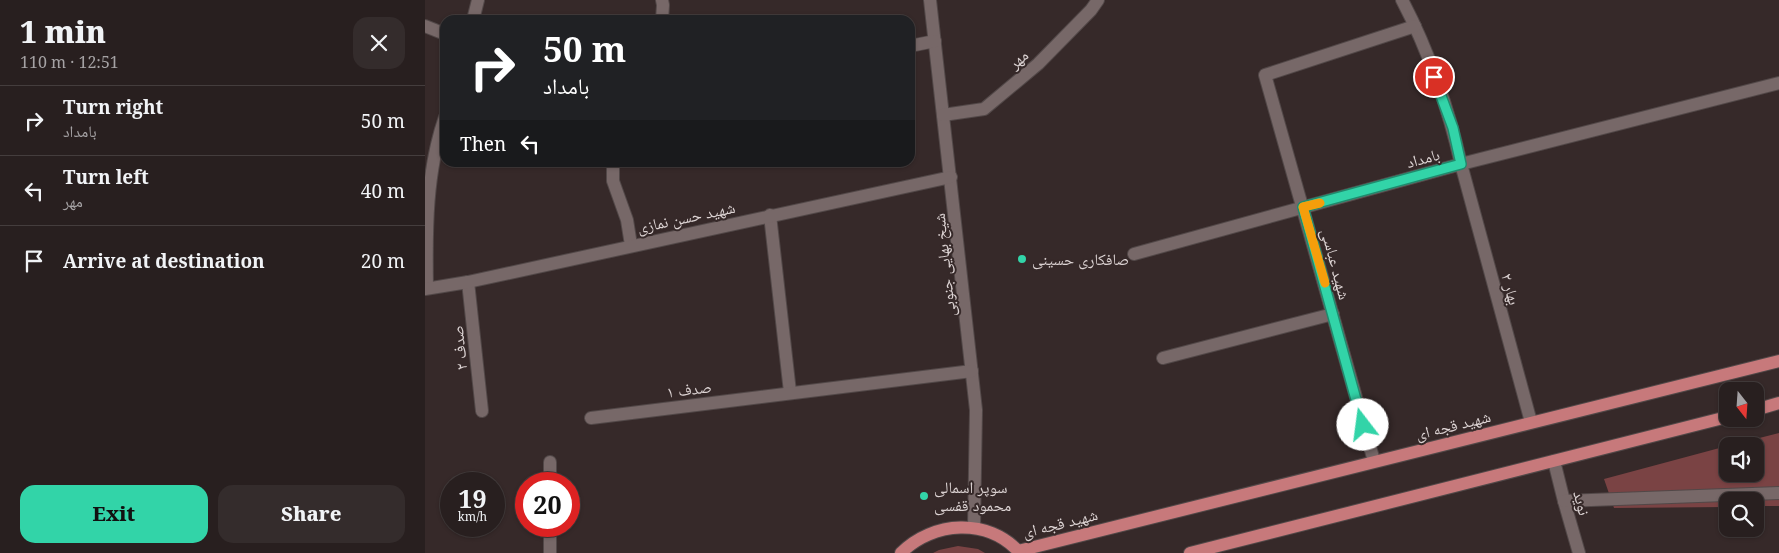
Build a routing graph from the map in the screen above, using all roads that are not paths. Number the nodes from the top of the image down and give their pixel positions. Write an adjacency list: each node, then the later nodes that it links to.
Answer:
1 (478, 0): 6 (street)
2 (662, 0): 7 (street)
3 (930, 0): 11 (street, شیخ بهایی جنوبی)
4 (1098, 0): 14 (street, مهر)
5 (1402, 0): 9 (street)
6 (474, 15)
7 (662, 15)
8 (425, 26): 10 (street)
9 (1415, 26): 16 (street); 19 (street, شهید عباسی)
10 (440, 32)
11 (935, 41): 12 (street); 14 (street, شیخ بهایی جنوبی)
12 (915, 45)
13 (1779, 83): 16 (street, بامداد)
14 (943, 115): 18 (street, شیخ بهایی جنوبی)
15 (440, 134): 24 (street)
16 (1461, 164): 19 (street, بامداد); 35 (street, بهار ۲)
17 (613, 167): 21 (street)
18 (951, 177): 20 (street, شهید حسن نمازی); 28 (street, شیخ بهایی جنوبی)
19 (1303, 207): 22 (street, بامداد); 25 (street, شهید عباسی)
20 (771, 215): 21 (street, شهید حسن نمازی); 29 (street)
21 (631, 246): 23 (street, شهید حسن نمازی)
22 (1134, 254)
23 (468, 282): 24 (street, شهید حسن نمازی); 32 (street, صدف ۲)
24 (426, 289)
25 (1333, 314): 26 (street); 38 (street, شهید عباسی)
26 (1163, 358)
27 (1779, 361): 35 (main road, شهید قجه ای)
28 (972, 371): 29 (street, صدف ۱); 42 (street, شیخ بهایی جنوبی)
29 (790, 392): 33 (street, صدف ۱)
30 (1779, 403): 31 (main road)
31 (1764, 407)
32 (481, 411)
33 (591, 418)
34 (1719, 419): 36 (main road)
35 (1531, 422): 38 (main road, شهید قجه ای)
36 (1554, 461): 41 (street, نوید); 47 (main road)
37 (550, 462): 39 (street)
38 (1374, 462): 44 (main road, شهید قجه ای)
39 (550, 472)
40 (1779, 493): 41 (street)
41 (1564, 501): 48 (street, نوید)
42 (974, 528): 44 (main road); 46 (main road)
43 (550, 537): 45 (street)
44 (1019, 552)
45 (551, 553)
46 (901, 553)
47 (1190, 553)
48 (1579, 553)

